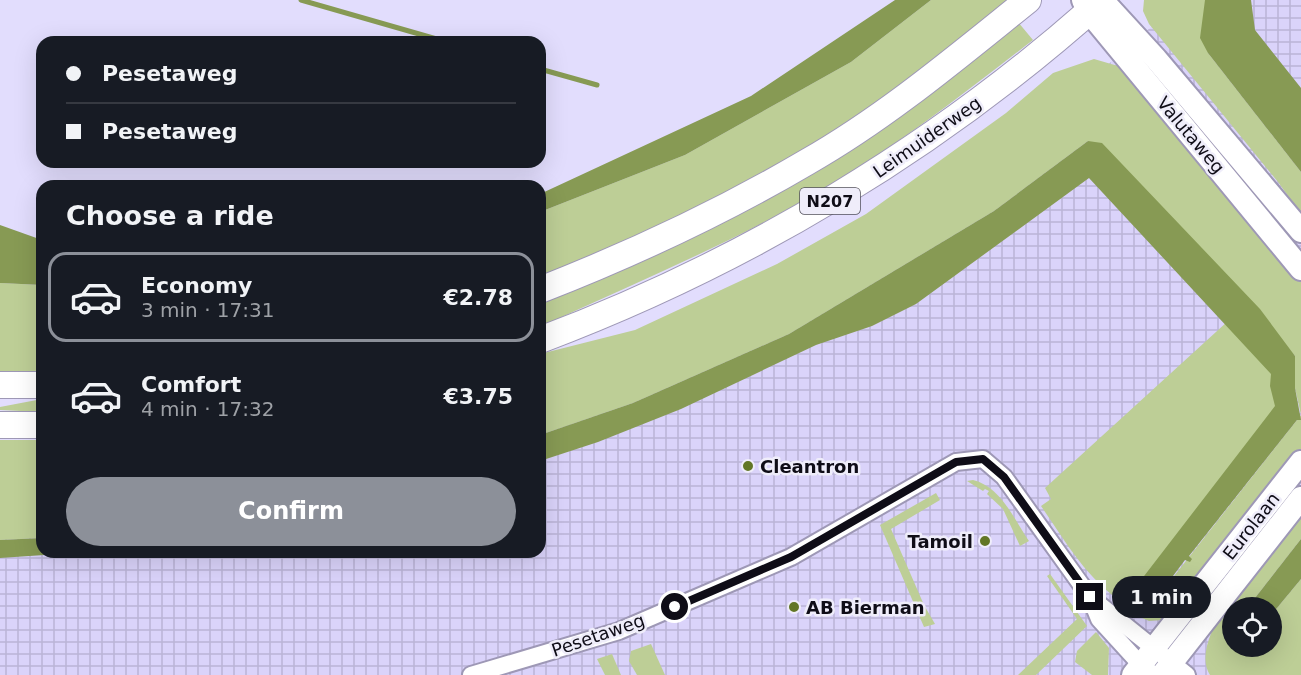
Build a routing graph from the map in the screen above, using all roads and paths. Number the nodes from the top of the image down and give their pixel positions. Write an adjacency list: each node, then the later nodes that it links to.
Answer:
1 (1028, 0): 5 (main road, N207)
2 (1092, 4): 3 (main road, Valutaweg); 4 (main road, Valutaweg); 6 (main road, Leimuiderweg / N207)
3 (1301, 231)
4 (1301, 269)
5 (546, 288)
6 (546, 338)
7 (0, 385): 8 (main road)
8 (36, 385)
9 (0, 425): 10 (main road)
10 (36, 425)
11 (1301, 462): 13 (main road, Eurolaan)
12 (1301, 498): 13 (main road, Eurolaan)
13 (1158, 668): 14 (street, Pesetaweg)
14 (471, 675)

